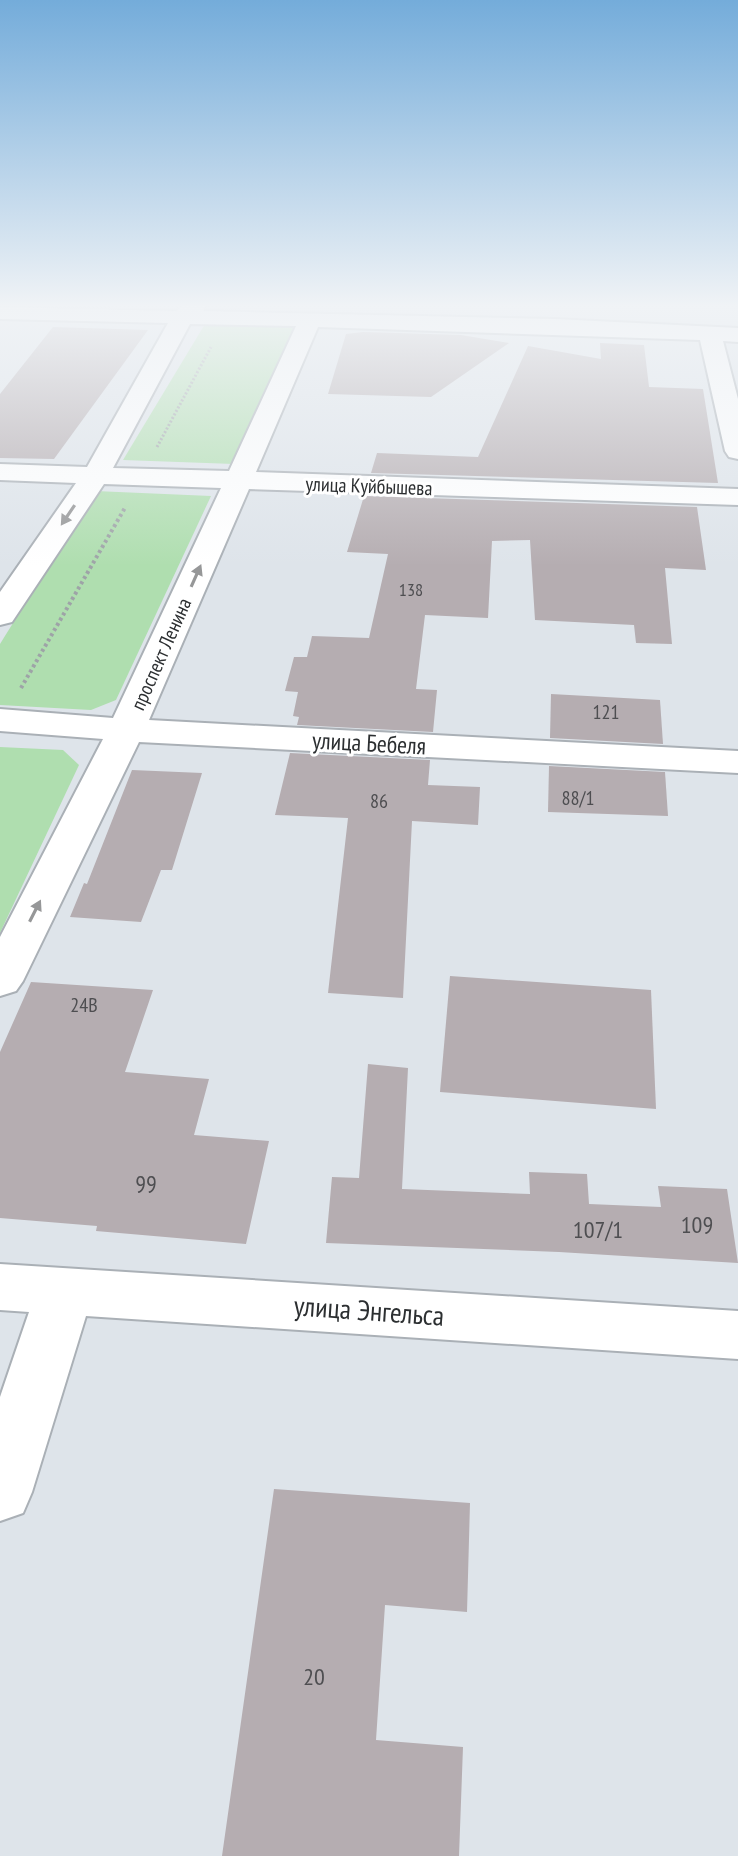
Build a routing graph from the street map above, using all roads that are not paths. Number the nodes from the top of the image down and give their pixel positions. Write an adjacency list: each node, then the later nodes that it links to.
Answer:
1 (143, 393): 6 (street)
2 (274, 393): 7 (street, проспект Ленина)
3 (724, 393): 4 (street)
4 (738, 451)
5 (0, 472): 6 (street, улица Куйбышева)
6 (95, 476): 7 (street, улица Куйбышева); 9 (street, one-way to 9)
7 (239, 482): 8 (street, улица Куйбышева); 11 (street, проспект Ленина, one-way to 7)
8 (738, 497)
9 (0, 615)
10 (8, 708): 11 (street, улица Бебеля)
11 (126, 730): 12 (street, улица Бебеля); 13 (street, проспект Ленина, one-way to 11)
12 (738, 762)
13 (0, 981)
14 (0, 1287): 15 (street, улица Энгельса)
15 (65, 1291): 16 (street, улица Энгельса); 17 (street)
16 (738, 1335)
17 (0, 1492)

